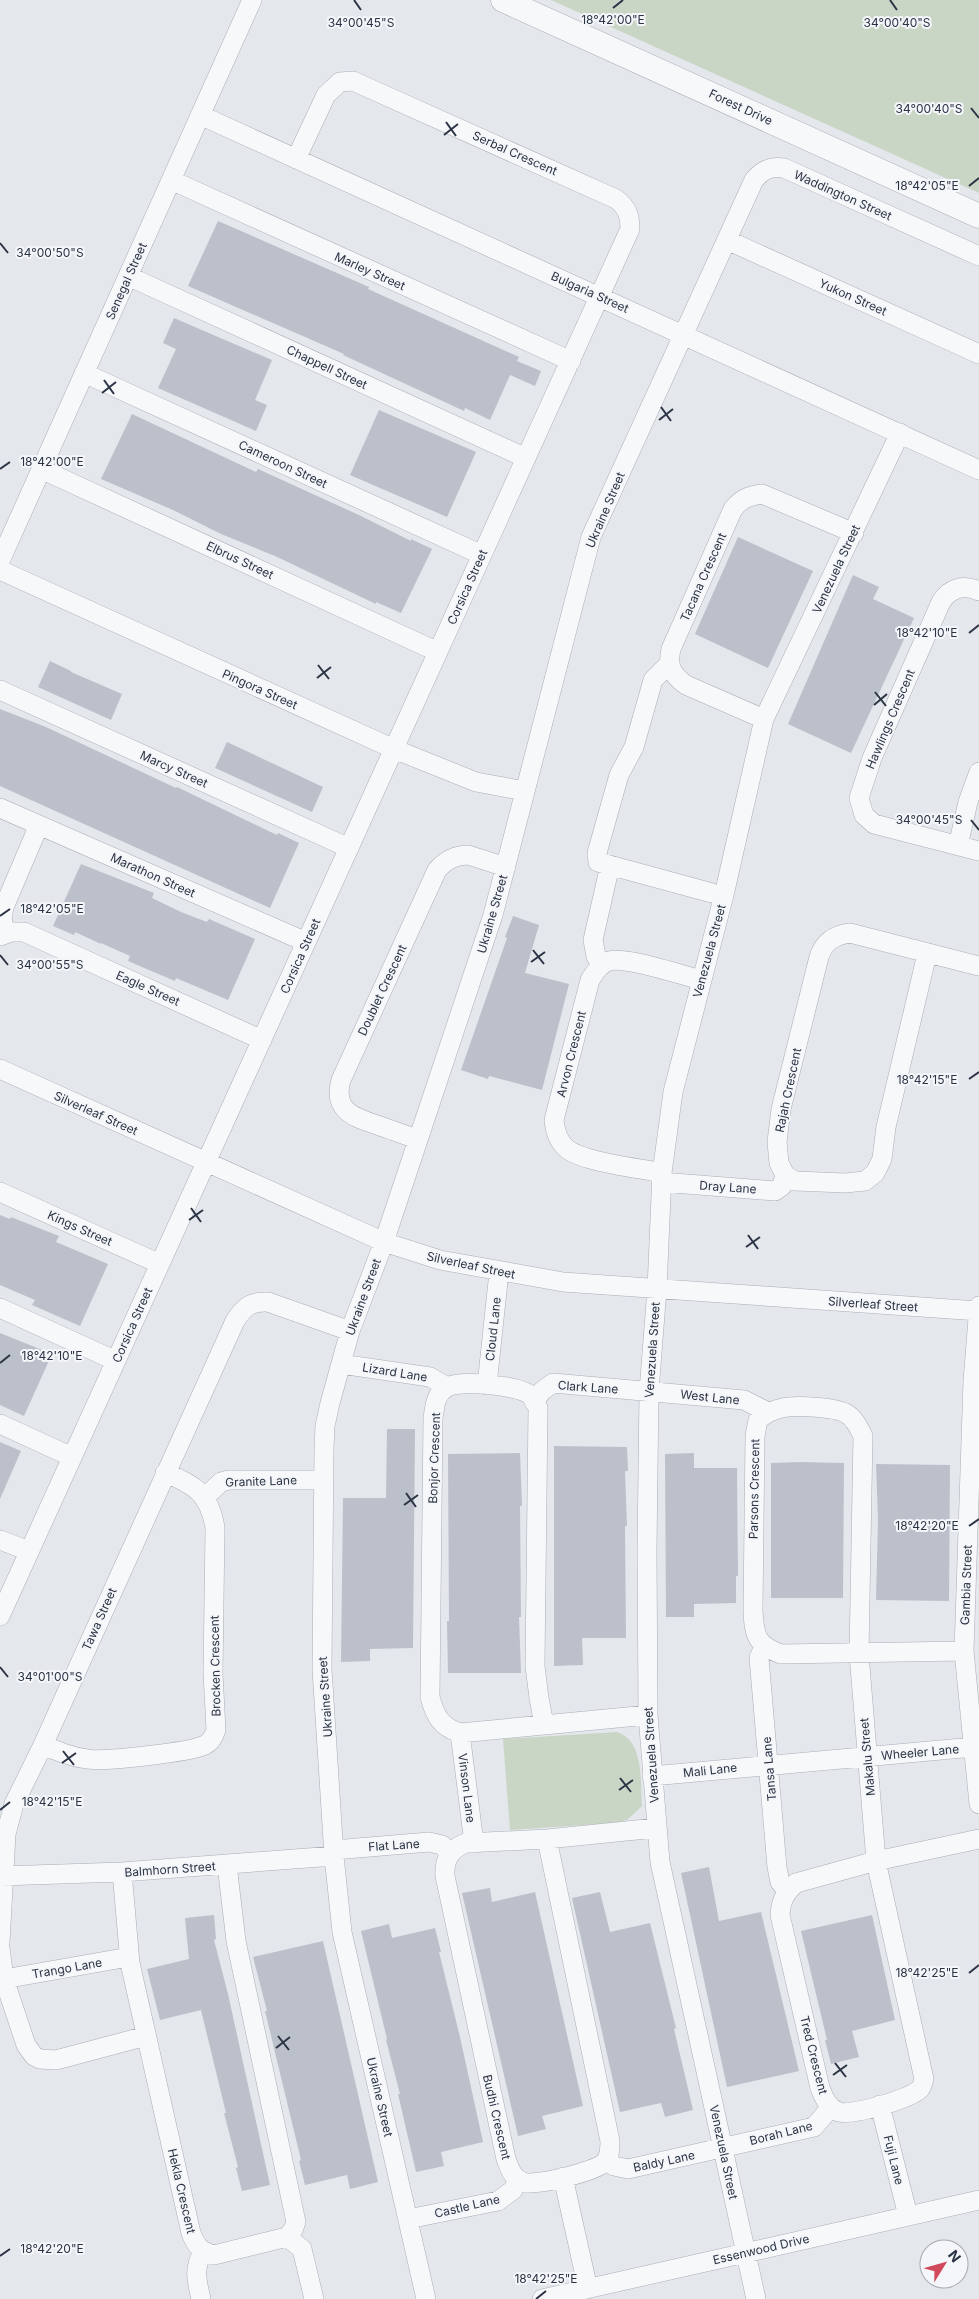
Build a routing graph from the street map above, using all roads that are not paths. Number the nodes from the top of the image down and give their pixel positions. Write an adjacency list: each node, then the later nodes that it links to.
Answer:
1 (252, 0): 3 (street, Senegal Street)
2 (503, 0): 6 (street, Forest Drive)
3 (200, 116): 4 (street, Bulgaria Street); 5 (street, Senegal Street)
4 (296, 159): 10 (street, Bulgaria Street); 10 (street, Serbal Crescent)
5 (171, 180): 9 (street, Senegal Street); 13 (street, Marley Street)
6 (979, 216)
7 (727, 240): 8 (street, Waddington Street); 11 (street, Waddington Street); 12 (street, Yukon Street)
8 (979, 256)
9 (128, 276): 14 (street, Senegal Street); 16 (street, Chappell Street)
10 (600, 296): 11 (street, Bulgaria Street); 13 (street, Corsica Street)
11 (684, 334): 15 (street, Bulgaria Street); 30 (street, Ukraine Street)
12 (979, 354)
13 (570, 361): 16 (street, Corsica Street)
14 (84, 373): 17 (street, Senegal Street); 20 (street, Cameroon Street)
15 (900, 432): 18 (street, Bulgaria Street); 19 (street, Venezuela Street)
16 (526, 458): 20 (street, Corsica Street)
17 (41, 469): 21 (street, Senegal Street); 24 (street, Elbrus Street)
18 (979, 470)
19 (854, 533): 25 (street, Tacana Crescent); 27 (street, Venezuela Street)
20 (482, 554): 24 (street, Corsica Street)
21 (0, 561)
22 (0, 570): 28 (street, Pingora Street)
23 (979, 591): 33 (street, Hawlings Crescent)
24 (438, 652): 28 (street, Corsica Street)
25 (670, 664): 27 (street); 36 (street)
26 (0, 690): 34 (street, Marcy Street)
27 (764, 719): 44 (street, Venezuela Street)
28 (394, 749): 30 (street, Pingora Street); 34 (street, Corsica Street)
29 (979, 772): 33 (street)
30 (525, 791): 37 (street, Ukraine Street)
31 (0, 808): 32 (street, Marathon Street)
32 (39, 825): 39 (street); 40 (street, Marathon Street)
33 (958, 846): 35 (street, Hawlings Crescent)
34 (349, 848): 40 (street, Corsica Street)
35 (979, 851)
36 (610, 866): 38 (street); 42 (street)
37 (506, 867): 47 (street, Ukraine Street); 47 (street, Doublet Crescent)
38 (712, 893)
39 (3, 935): 45 (street, Eagle Street)
40 (306, 942): 45 (street, Corsica Street)
41 (927, 954): 43 (street, Rajah Crescent); 49 (street); 49 (street, Rajah Crescent)
42 (602, 966): 44 (street); 50 (street, Arvon Crescent)
43 (979, 966)
44 (701, 980): 50 (street, Venezuela Street)
45 (262, 1040): 48 (street, Corsica Street)
46 (0, 1069): 48 (street, Silverleaf Street)
47 (417, 1139): 52 (street, Ukraine Street)
48 (206, 1163): 52 (street, Silverleaf Street); 53 (street, Corsica Street)
49 (785, 1175): 50 (street, Dray Lane)
50 (661, 1177): 55 (street, Venezuela Street)
51 (0, 1192): 53 (street, Kings Street)
52 (384, 1242): 54 (street, Silverleaf Street); 59 (street, Ukraine Street)
53 (160, 1264): 60 (street, Corsica Street)
54 (499, 1272): 55 (street, Silverleaf Street); 63 (street, Cloud Lane)
55 (657, 1289): 58 (street, Silverleaf Street); 65 (street, Venezuela Street)
56 (979, 1306): 58 (street, Gambia Street)
57 (0, 1308): 60 (street)
58 (979, 1310): 62 (street, Gambia Street)
59 (350, 1331): 61 (street, Ukraine Street); 70 (street, Tawa Street)
60 (116, 1361): 69 (street, Corsica Street)
61 (341, 1364): 64 (street, Lizard Lane); 71 (street, Ukraine Street)
62 (976, 1381): 77 (street, Gambia Street)
63 (488, 1385): 64 (street); 66 (street)
64 (447, 1387): 81 (street, Bonjor Crescent)
65 (649, 1392): 66 (street, Clark Lane); 67 (street, West Lane); 79 (street, Venezuela Street)
66 (534, 1402): 80 (street)
67 (768, 1412): 76 (street, Parsons Crescent); 78 (street)
68 (0, 1424): 69 (street)
69 (72, 1457): 74 (street, Corsica Street)
70 (165, 1474): 72 (street, Brocken Crescent); 82 (street, Tawa Street)
71 (324, 1480): 72 (street, Granite Lane); 92 (street, Ukraine Street)
72 (205, 1497): 82 (street, Brocken Crescent)
73 (0, 1540): 74 (street)
74 (29, 1551): 75 (street, Corsica Street)
75 (0, 1616)
76 (764, 1646): 78 (street); 85 (street, Tansa Lane)
77 (964, 1651): 78 (street); 83 (street, Gambia Street)
78 (859, 1654): 84 (street, Makalu Street)
79 (648, 1715): 80 (street); 86 (street, Venezuela Street)
80 (544, 1725): 81 (street)
81 (460, 1733): 91 (street, Vinson Lane)
82 (42, 1745): 97 (street, Tawa Street)
83 (976, 1747): 84 (street, Wheeler Lane); 87 (street, Gambia Street)
84 (867, 1757): 85 (street, Wheeler Lane); 94 (street, Makalu Street)
85 (768, 1764): 86 (street, Mali Lane); 98 (street, Tansa Lane)
86 (652, 1776): 88 (street, Venezuela Street)
87 (979, 1804)
88 (656, 1828): 89 (street); 106 (street, Venezuela Street)
89 (547, 1839): 91 (street); 107 (street)
90 (979, 1839): 94 (street)
91 (474, 1843): 93 (street)
92 (334, 1853): 93 (street, Flat Lane); 95 (street, Balmhorn Street); 112 (street, Ukraine Street)
93 (450, 1853): 109 (street, Budhi Crescent)
94 (876, 1861): 98 (street); 104 (street, Tred Crescent)
95 (227, 1865): 96 (street, Balmhorn Street); 113 (street)
96 (122, 1872): 97 (street, Balmhorn Street); 101 (street, Hekla Crescent)
97 (3, 1876): 99 (street, Tawa Street)
98 (787, 1891): 105 (street, Tred Crescent)
99 (0, 1942)
100 (0, 1948): 102 (street)
101 (129, 1957): 102 (street, Trango Lane); 103 (street, Hekla Crescent)
102 (4, 1979): 103 (street)
103 (146, 2036): 114 (street, Hekla Crescent)
104 (880, 2105): 105 (street, Tred Crescent); 111 (street, Fuji Lane)
105 (831, 2107): 106 (street, Borah Lane)
106 (723, 2148): 107 (street, Baldy Lane); 115 (street, Venezuela Street)
107 (607, 2159): 108 (street)
108 (563, 2177): 109 (street); 116 (street)
109 (518, 2179): 112 (street, Castle Lane)
110 (979, 2200): 111 (street, Essenwood Drive)
111 (908, 2216): 115 (street, Essenwood Drive)
112 (408, 2219): 119 (street, Ukraine Street)
113 (287, 2237): 114 (street); 118 (street)
114 (203, 2252): 117 (street)
115 (746, 2253): 116 (street, Essenwood Drive); 121 (street, Venezuela Street)
116 (588, 2289): 120 (street, Essenwood Drive)
117 (201, 2299)
118 (314, 2299)
119 (426, 2299)
120 (542, 2299)
121 (756, 2299)

